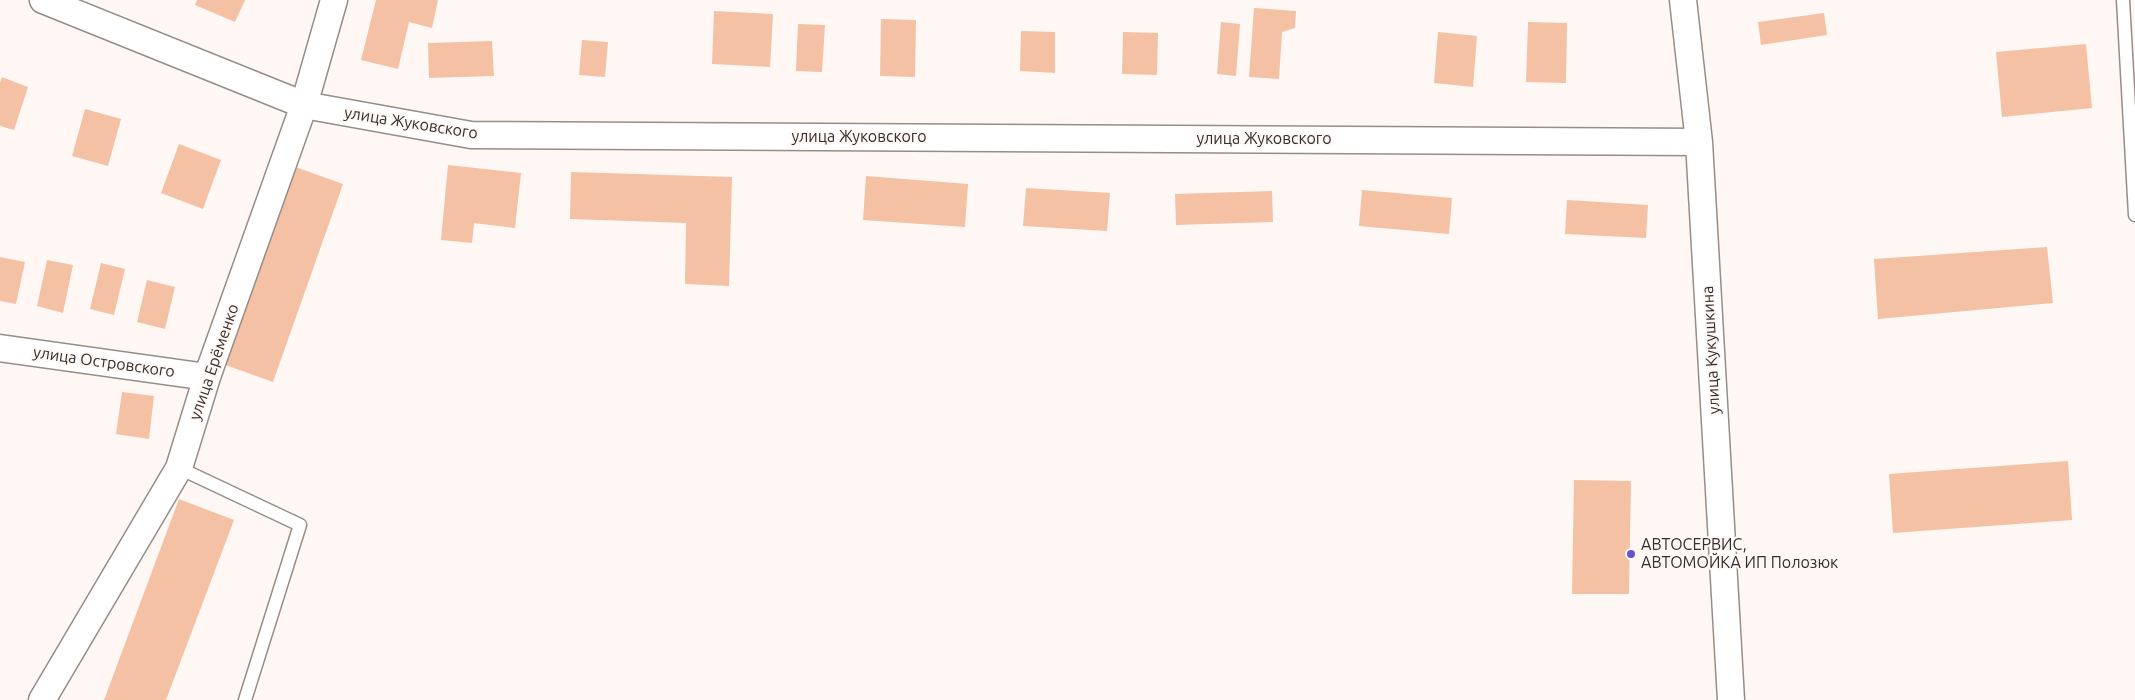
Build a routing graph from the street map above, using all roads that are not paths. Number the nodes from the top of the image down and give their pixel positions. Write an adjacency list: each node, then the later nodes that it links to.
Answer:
1 (43, 0): 5 (street, улица Жуковского)
2 (334, 0): 5 (street, улица Ерёменко)
3 (1683, 0): 6 (street, улица Кукушкина)
4 (2123, 0): 7 (lane)
5 (304, 105): 6 (street, улица Жуковского); 9 (street, улица Ерёменко)
6 (1699, 142): 13 (street, улица Кукушкина)
7 (2135, 214)
8 (0, 348): 9 (street, улица Островского)
9 (207, 377): 10 (street, улица Ерёменко)
10 (179, 468): 11 (street, улица Ерёменко); 12 (lane)
11 (42, 700)
12 (245, 700)
13 (1731, 700)

